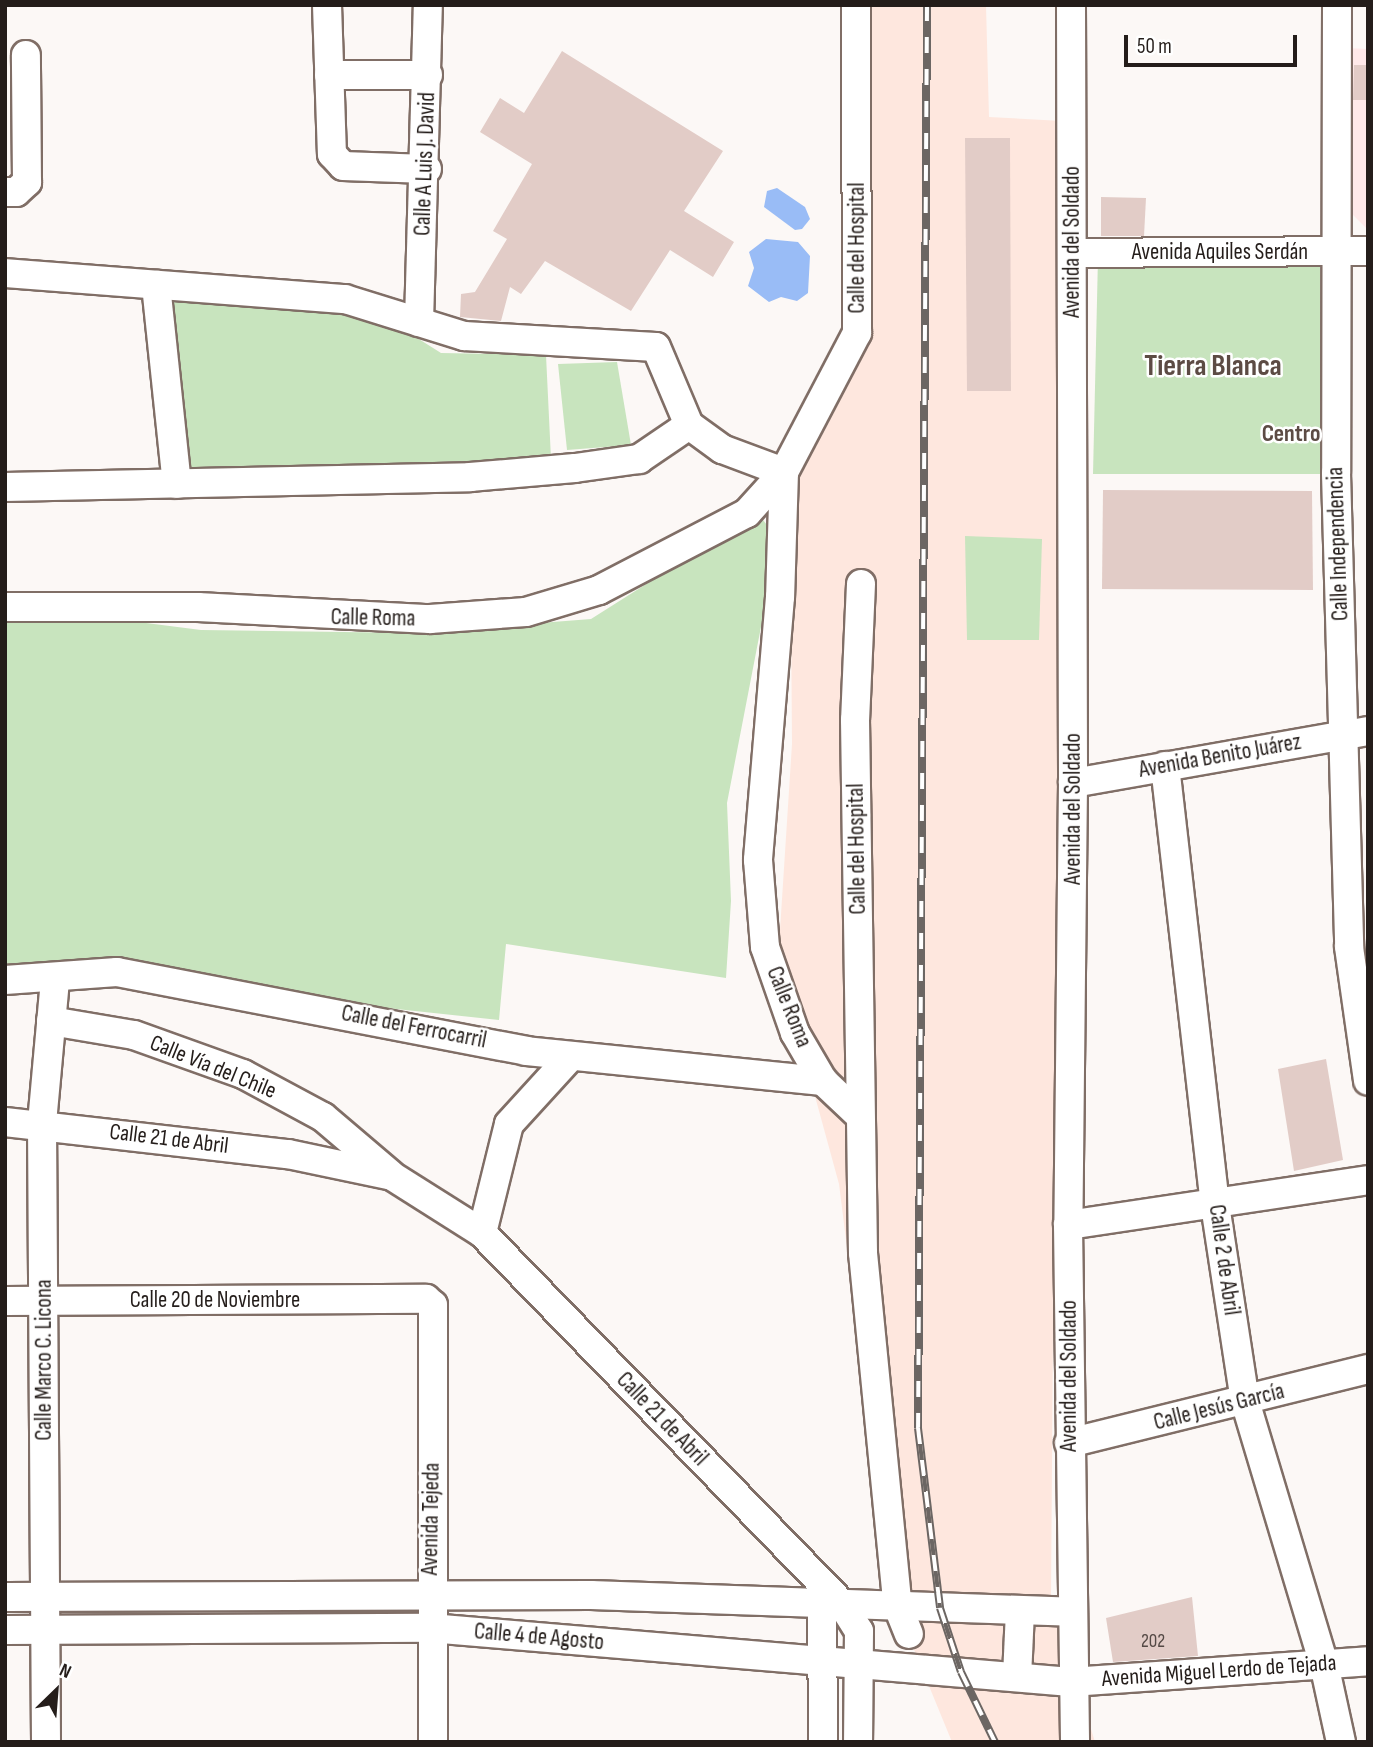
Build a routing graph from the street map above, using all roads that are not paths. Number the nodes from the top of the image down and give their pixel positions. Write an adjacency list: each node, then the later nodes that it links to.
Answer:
1 (327, 5): 7 (street)
2 (428, 5): 8 (street, Calle A Luis J. David)
3 (856, 5): 18 (street, Calle del Hospital)
4 (1071, 5): 13 (street, Avenida del Soldado)
5 (1337, 5): 11 (street, Calle Independencia)
6 (26, 55): 10 (street)
7 (329, 75): 8 (street); 9 (street)
8 (428, 75): 9 (street, Calle A Luis J. David)
9 (427, 169): 16 (street, Calle A Luis J. David)
10 (15, 189)
11 (1333, 251): 12 (street, Avenida Aquiles Serdán); 13 (street, Avenida Aquiles Serdán); 23 (street, Calle Independencia)
12 (1368, 251)
13 (1072, 253): 25 (street, Avenida del Soldado)
14 (5, 273): 15 (street)
15 (156, 285): 16 (street); 19 (street)
16 (419, 322): 17 (street)
17 (688, 425): 18 (street); 19 (street)
18 (784, 472): 22 (street, Calle Roma); 30 (street, Calle Roma)
19 (177, 484): 20 (street)
20 (5, 487)
21 (861, 584): 32 (street, Calle del Hospital)
22 (5, 607)
23 (1356, 733): 24 (street, Avenida Benito Juárez); 31 (street, Calle Independencia)
24 (1166, 766): 25 (street, Avenida Benito Juárez); 37 (street, Calle 2 de Abril)
25 (1073, 783): 38 (street, Avenida del Soldado)
26 (55, 980): 27 (street, Calle del Ferrocarril); 28 (street, Calle Marco C. Licona); 29 (street, Calle del Ferrocarril)
27 (5, 981)
28 (51, 1021): 34 (street, Calle Marco C. Licona); 35 (street, Calle Vía del Chile)
29 (571, 1056): 30 (street, Calle del Ferrocarril); 39 (street)
30 (823, 1081): 32 (street, Calle Roma)
31 (1368, 1081)
32 (859, 1115): 50 (street)
33 (5, 1122): 34 (street, Calle 21 de Abril)
34 (42, 1124): 35 (street, Calle 21 de Abril); 40 (street, Calle Marco C. Licona)
35 (392, 1176): 39 (street, Calle 21 de Abril)
36 (1368, 1180): 37 (street)
37 (1215, 1205): 38 (street); 44 (street, Calle 2 de Abril)
38 (1068, 1226): 45 (street, Avenida del Soldado)
39 (482, 1233): 49 (street, Calle 21 de Abril)
40 (44, 1300): 41 (street, Calle 20 de Noviembre); 42 (street, Calle 20 de Noviembre); 48 (street, Calle Marco C. Licona)
41 (426, 1300): 46 (street, Avenida Tejeda)
42 (5, 1301)
43 (1368, 1369): 44 (street, Calle Jesús García)
44 (1245, 1401): 45 (street, Calle Jesús García); 60 (street, Calle 2 de Abril)
45 (1069, 1443): 52 (street, Avenida del Soldado)
46 (430, 1595): 48 (street, Calle 4 de Agosto); 49 (street, Calle 4 de Agosto); 53 (street, Avenida Tejeda)
47 (5, 1597): 48 (street, Calle 4 de Agosto)
48 (46, 1597): 54 (street, Calle Marco C. Licona)
49 (832, 1604): 50 (street, Calle 4 de Agosto); 57 (street); 59 (street, Calle 21 de Abril)
50 (898, 1607): 51 (street, Calle 4 de Agosto); 56 (street)
51 (1020, 1611): 52 (street, Calle 4 de Agosto); 61 (street)
52 (1072, 1612): 62 (street, Avenida del Soldado)
53 (430, 1628): 54 (street, Calle 4 de Agosto); 57 (street, Calle 4 de Agosto); 64 (street, Avenida Tejeda)
54 (46, 1629): 55 (street, Calle 4 de Agosto); 63 (street, Calle Marco C. Licona)
55 (5, 1630)
56 (909, 1634)
57 (822, 1661): 59 (street, Calle 4 de Agosto); 65 (street)
58 (1368, 1661): 60 (street, Avenida Miguel Lerdo de Tejada)
59 (858, 1663): 61 (street, Calle 4 de Agosto); 66 (street, Calle 21 de Abril)
60 (1324, 1664): 62 (street, Avenida Miguel Lerdo de Tejada); 68 (street, Calle 2 de Abril)
61 (1017, 1677): 62 (street, Calle 4 de Agosto)
62 (1071, 1682): 67 (street)
63 (47, 1742)
64 (433, 1742)
65 (823, 1742)
66 (858, 1742)
67 (1075, 1742)
68 (1340, 1742)

